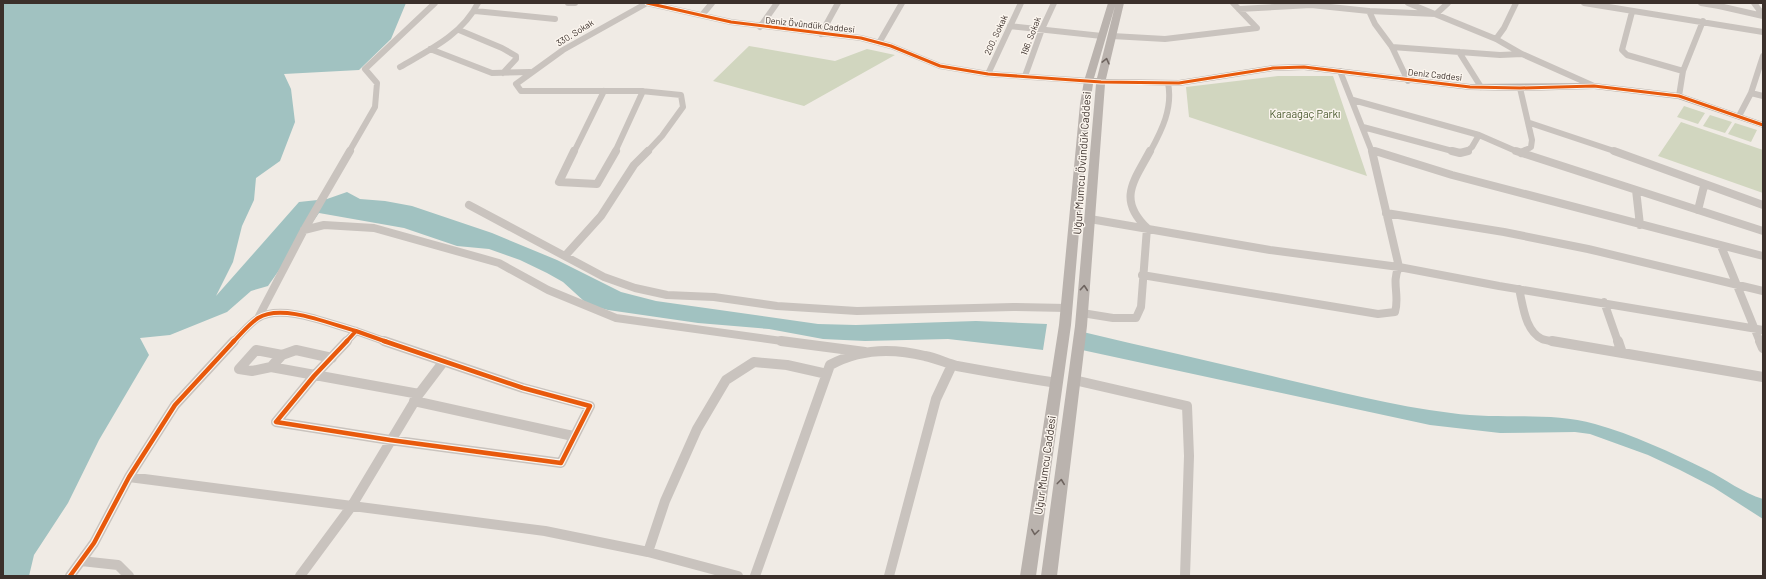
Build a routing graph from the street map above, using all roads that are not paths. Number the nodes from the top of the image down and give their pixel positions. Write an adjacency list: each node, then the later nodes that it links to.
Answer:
1 (435, 3): 82 (street)
2 (478, 3): 23 (street)
3 (568, 3): 4 (street)
4 (575, 3)
5 (647, 3): 27 (street, Deniz Övündük Caddesi); 49 (street, 330. Sokak)
6 (712, 3): 27 (street)
7 (777, 3): 32 (street)
8 (838, 3): 36 (street)
9 (902, 3): 40 (street)
10 (1021, 3): 31 (street, 200. Sokak)
11 (1054, 3): 33 (street, 196. Sokak)
12 (1112, 3): 37 (street, Uğur Mumcu Övündük Caddesi)
13 (1120, 3): 38 (street, Uğur Mumcu Övündük Caddesi)
14 (1232, 3): 22 (street)
15 (1408, 3): 26 (street)
16 (1448, 3): 26 (street)
17 (1516, 3): 39 (street)
18 (1584, 3): 25 (street)
19 (1701, 3): 21 (street)
20 (1754, 3): 28 (street)
21 (1718, 5): 28 (street)
22 (1239, 9): 24 (street); 38 (street)
23 (475, 11): 29 (street); 34 (street)
24 (1368, 11): 26 (street); 41 (street)
25 (1632, 12): 30 (street); 47 (street)
26 (1436, 14): 39 (street)
27 (702, 15): 32 (street, Deniz Övündük Caddesi)
28 (1763, 16)
29 (555, 19)
30 (1703, 21): 35 (street); 47 (street)
31 (1010, 26): 33 (street); 51 (street, 200. Sokak)
32 (760, 27): 36 (street, Deniz Övündük Caddesi)
33 (1042, 29): 37 (street); 52 (street, 196. Sokak)
34 (459, 30): 42 (street); 50 (street)
35 (1763, 32)
36 (821, 34): 40 (street, Deniz Övündük Caddesi)
37 (1102, 36): 53 (street, Uğur Mumcu Övündük Caddesi)
38 (1112, 36): 55 (street, Uğur Mumcu Övündük Caddesi, one-way to 38)
39 (1496, 39): 44 (street)
40 (879, 43): 51 (street, Deniz Övündük Caddesi)
41 (1392, 47): 43 (street); 54 (street)
42 (430, 49): 46 (street); 50 (street)
43 (1459, 52): 44 (street); 58 (street)
44 (1522, 54): 57 (street)
45 (1763, 56): 62 (street)
46 (400, 67)
47 (1683, 70): 63 (street)
48 (1340, 71): 54 (street, Deniz Caddesi); 56 (street, Deniz Caddesi); 65 (street)
49 (530, 72): 50 (street); 60 (street, 330. Sokak)
50 (503, 73)
51 (988, 74): 52 (street, Deniz Övündük Caddesi)
52 (1025, 76): 53 (street, Deniz Övündük Caddesi)
53 (1089, 81): 55 (street, Deniz Caddesi); 93 (street, Uğur Mumcu Övündük Caddesi)
54 (1408, 81): 58 (street, Deniz Caddesi)
55 (1101, 82): 56 (street, Deniz Caddesi); 79 (street, Uğur Mumcu Övündük Caddesi)
56 (1168, 83): 81 (street)
57 (1594, 86): 59 (street, Deniz Caddesi); 63 (street, Deniz Caddesi)
58 (1481, 87): 59 (street, Deniz Caddesi)
59 (1520, 88): 67 (street)
60 (604, 91): 61 (street); 61 (street)
61 (643, 91): 85 (street)
62 (1751, 93): 64 (street); 66 (street)
63 (1679, 96): 66 (street, Deniz Caddesi)
64 (1763, 96)
65 (1353, 100): 69 (street); 70 (street)
66 (1740, 116): 68 (street, Deniz Caddesi)
67 (1530, 124): 72 (street); 73 (street)
68 (1763, 125)
69 (1363, 127): 70 (street); 71 (street)
70 (1479, 135): 72 (street)
71 (1372, 150): 78 (street); 80 (street)
72 (1522, 152): 74 (street)
73 (1704, 186): 76 (street); 77 (street)
74 (1636, 190): 77 (street); 80 (street)
75 (469, 205): 85 (street)
76 (1763, 205)
77 (1698, 210): 83 (street)
78 (1386, 213): 87 (street); 89 (street)
79 (1090, 219): 81 (street); 94 (street, Uğur Mumcu Övündük Caddesi, one-way to 79)
80 (1640, 225): 84 (street)
81 (1147, 228): 87 (street); 88 (street)
82 (304, 230): 95 (street); 99 (street)
83 (1763, 231)
84 (1721, 246): 86 (street); 89 (street)
85 (565, 256): 93 (street)
86 (1763, 256)
87 (1399, 268): 88 (street); 90 (street)
88 (1142, 275): 94 (street)
89 (1737, 285): 91 (street); 96 (street)
90 (1519, 289): 92 (street); 100 (street)
91 (1763, 291)
92 (1604, 302): 96 (street); 100 (street)
93 (1067, 308): 101 (street, Uğur Mumcu Övündük Caddesi)
94 (1082, 313): 103 (street, Uğur Mumcu Övündük Caddesi)
95 (258, 318): 97 (street); 116 (street)
96 (1759, 329): 98 (street)
97 (356, 331): 104 (street); 105 (street)
98 (1763, 348)
99 (865, 352): 106 (street); 108 (street)
100 (1622, 353): 110 (street)
101 (1061, 354): 112 (street, Uğur Mumcu Caddesi)
102 (282, 355): 104 (street); 107 (street); 107 (street)
103 (1077, 357): 111 (street, Uğur Mumcu Caddesi)
104 (332, 358): 109 (street)
105 (444, 361): 113 (street); 114 (street)
106 (952, 365): 112 (street); 125 (street)
107 (271, 367): 109 (street)
108 (827, 374): 118 (street); 124 (street)
109 (314, 376): 113 (street); 115 (street)
110 (1763, 377)
111 (1074, 380): 127 (street, Uğur Mumcu Caddesi, one-way to 111); 128 (street)
112 (1057, 383): 126 (street, Uğur Mumcu Caddesi, one-way to 126)
113 (416, 398): 114 (street); 115 (street)
114 (573, 436): 115 (street)
115 (390, 440): 117 (street)
116 (128, 477): 117 (street); 119 (street)
117 (351, 507): 118 (street); 122 (street)
118 (648, 552): 123 (street)
119 (81, 561): 120 (street); 121 (street)
120 (70, 576)
121 (129, 576)
122 (300, 576)
123 (738, 576)
124 (755, 576)
125 (889, 576)
126 (1028, 576)
127 (1049, 576)
128 (1185, 576)

